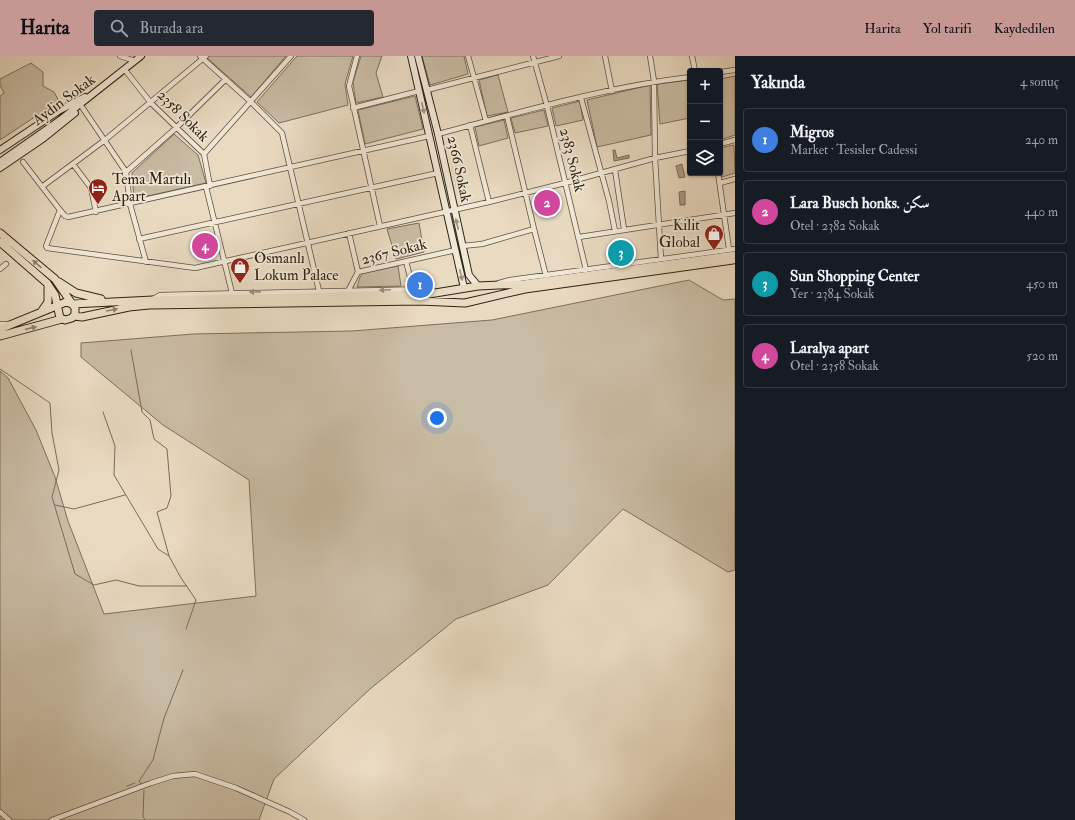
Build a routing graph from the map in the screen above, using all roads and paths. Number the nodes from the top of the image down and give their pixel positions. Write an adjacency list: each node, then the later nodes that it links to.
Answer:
1 (120, 56): 14 (street)
2 (141, 56): 14 (street, Aydin Sokak)
3 (291, 56): 30 (street)
4 (357, 56): 33 (street)
5 (411, 56): 26 (street, 2366 Sokak)
6 (418, 56): 24 (street, 2366 Sokak)
7 (468, 56): 21 (street)
8 (533, 56): 15 (street, 2383 Sokak)
9 (558, 56): 15 (street)
10 (606, 56): 25 (street)
11 (650, 56): 23 (street)
12 (692, 56): 16 (street)
13 (203, 57): 22 (street); 29 (street)
14 (135, 61): 17 (street, Aydin Sokak)
15 (535, 62): 21 (street); 31 (street, 2383 Sokak)
16 (694, 68)
17 (125, 70): 27 (street, Aydin Sokak); 29 (street, 2358 Sokak)
18 (735, 70): 19 (street)
19 (723, 72)
20 (687, 77): 23 (street)
21 (474, 78): 24 (street); 35 (street)
22 (226, 79): 30 (street); 37 (street)
23 (654, 81): 25 (street); 47 (street)
24 (427, 90): 38 (street, 2366 Sokak)
25 (612, 91): 28 (street)
26 (419, 92): 33 (street); 39 (street, 2366 Sokak, one-way to 39)
27 (96, 93): 32 (street); 43 (street); 48 (street); 49 (street, Aydin Sokak)
28 (581, 98): 31 (street); 57 (street)
29 (151, 102): 37 (street, 2358 Sokak); 40 (street)
30 (251, 102): 46 (street); 53 (street)
31 (547, 106): 34 (street); 60 (street, 2383 Sokak)
32 (82, 107): 40 (street); 52 (street)
33 (353, 108): 44 (street)
34 (507, 116): 35 (street); 65 (street)
35 (486, 121): 36 (street)
36 (470, 125): 38 (street); 66 (street)
37 (176, 128): 46 (street, 2358 Sokak); 55 (street)
38 (438, 134): 70 (street, 2366 Sokak)
39 (430, 136): 44 (street); 56 (street, 2366 Sokak)
40 (105, 140): 51 (street); 55 (street)
41 (735, 140): 42 (street)
42 (723, 143)
43 (0, 150)
44 (363, 151): 53 (street); 64 (street)
45 (687, 152): 47 (street)
46 (204, 154): 63 (street, 2358 Sokak)
47 (656, 158): 54 (street); 76 (street)
48 (0, 159)
49 (0, 162)
50 (23, 162): 62 (street)
51 (73, 164): 62 (street); 72 (street)
52 (0, 168)
53 (291, 168): 63 (street); 68 (street)
54 (615, 170): 57 (street); 78 (street)
55 (126, 172): 67 (street)
56 (438, 173): 64 (street); 71 (street, 2366 Sokak)
57 (602, 173): 60 (street); 80 (street)
58 (719, 176): 61 (street)
59 (735, 179): 61 (street)
60 (565, 183): 65 (street); 83 (street, 2383 Sokak)
61 (720, 183): 74 (street)
62 (43, 186): 69 (street)
63 (208, 187): 67 (street); 75 (street, 2358 Sokak)
64 (372, 188): 68 (street); 77 (street)
65 (526, 193): 66 (street); 79 (street)
66 (489, 202): 70 (street)
67 (130, 204): 72 (street); 84 (street)
68 (299, 205): 75 (street); 86 (street)
69 (60, 210): 72 (street); 95 (street)
70 (454, 210): 71 (street); 87 (street, 2366 Sokak, one-way to 70)
71 (447, 211): 77 (street); 90 (street, 2366 Sokak)
72 (96, 212)
73 (735, 213): 74 (street)
74 (725, 214): 76 (street); 88 (street)
75 (214, 224): 84 (street); 96 (street, 2358 Sokak)
76 (658, 224): 78 (street); 92 (street)
77 (380, 226): 82 (street)
78 (624, 229): 80 (street)
79 (534, 230): 87 (street); 101 (street)
80 (615, 231): 83 (street)
81 (0, 233): 102 (main road, one-way to 81)
82 (350, 233): 86 (street); 100 (street)
83 (579, 237): 99 (street, 2383 Sokak)
84 (139, 240): 95 (street)
85 (0, 242): 103 (main road)
86 (308, 242): 96 (street); 108 (street)
87 (462, 246): 105 (street, 2366 Sokak)
88 (729, 249): 89 (street); 92 (street)
89 (735, 249)
90 (456, 250): 94 (street, 2367 Sokak); 106 (street, 2366 Sokak, one-way to 106)
91 (735, 255): 104 (main road)
92 (661, 259): 99 (street)
93 (735, 260): 113 (main road)
94 (406, 261): 100 (street, 2367 Sokak); 107 (street)
95 (146, 262): 96 (street)
96 (223, 262): 110 (street, 2358 Sokak)
97 (6, 264): 98 (street)
98 (0, 269)
99 (586, 270): 101 (street)
100 (358, 272): 109 (street, 2367 Sokak)
101 (546, 276): 104 (street)
102 (54, 279): 114 (main road); 116 (main road)
103 (47, 283): 117 (main road); 118 (main road)
104 (491, 285): 105 (main road)
105 (478, 286): 106 (main road); 113 (main road)
106 (464, 288): 111 (main road); 115 (main road)
107 (413, 289): 109 (street, one-way to 109); 111 (street)
108 (319, 291): 109 (street); 110 (street, one-way to 110)
109 (348, 291)
110 (232, 293): 112 (street)
111 (437, 293): 112 (main road)
112 (153, 300): 114 (main road)
113 (479, 300): 115 (main road)
114 (127, 301): 116 (main road)
115 (465, 303): 119 (main road, one-way to 115)
116 (72, 304): 117 (main road); 119 (main road)
117 (59, 306): 118 (main road); 120 (main road)
118 (39, 313): 122 (main road)
119 (74, 316): 120 (main road)
120 (62, 320): 124 (main road, one-way to 120)
121 (0, 324): 122 (street)
122 (11, 325): 123 (main road)
123 (0, 329)
124 (0, 336)
125 (0, 812): 126 (street)
126 (9, 820)
127 (52, 820): 128 (street)
128 (304, 820)

